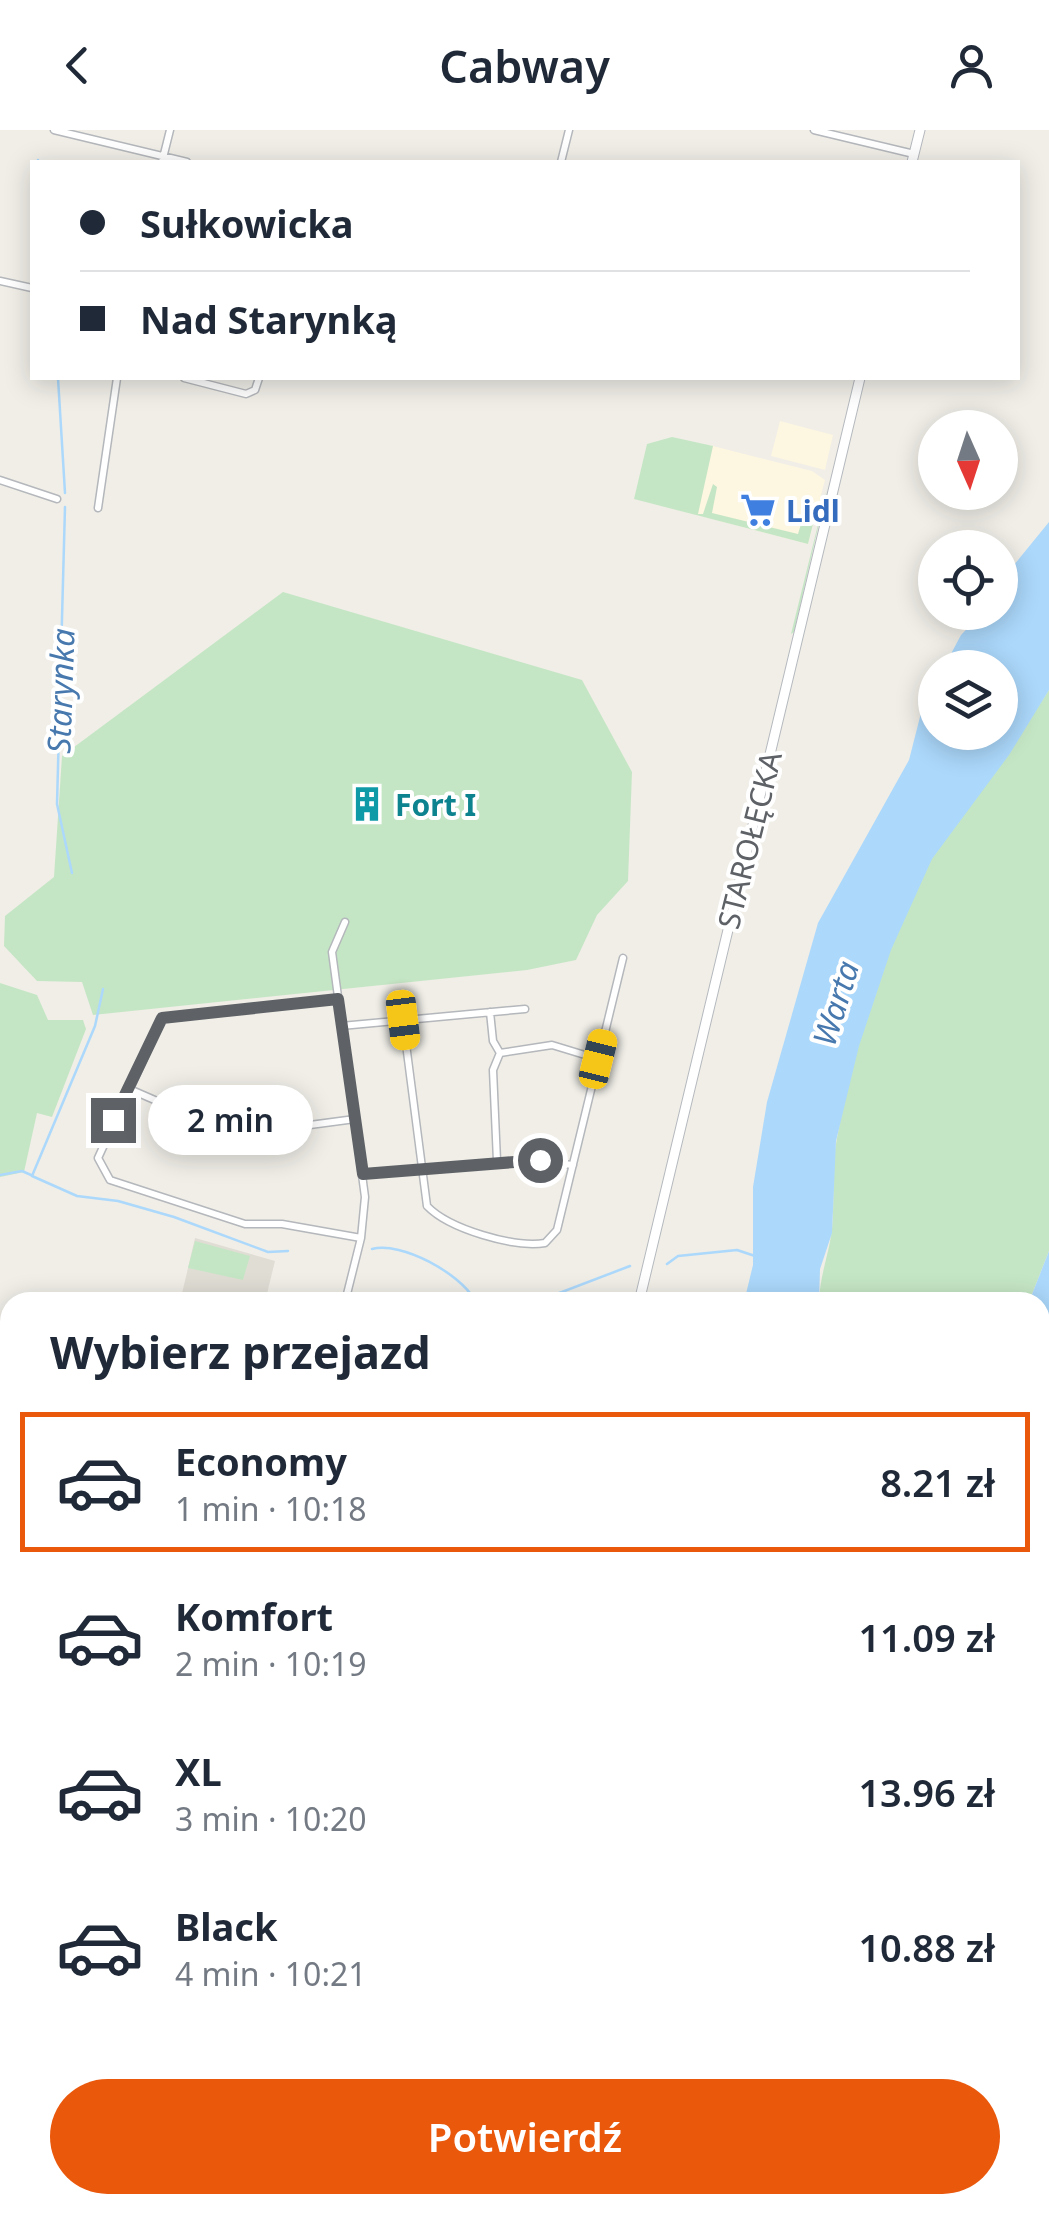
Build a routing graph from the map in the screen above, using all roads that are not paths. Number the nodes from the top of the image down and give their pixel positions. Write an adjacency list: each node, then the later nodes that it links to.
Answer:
1 (54, 130): 7 (street)
2 (170, 130): 7 (street)
3 (569, 130): 8 (street)
4 (814, 130): 6 (street)
5 (920, 130): 6 (street)
6 (914, 158)
7 (163, 160)
8 (562, 160)
9 (0, 280): 10 (street)
10 (30, 288)
11 (117, 380): 17 (street)
12 (192, 380): 13 (street)
13 (258, 380)
14 (860, 380): 37 (street, STAROŁĘCKA)
15 (0, 480): 16 (street)
16 (58, 499)
17 (98, 508)
18 (345, 922): 20 (street)
19 (624, 958): 26 (street)
20 (338, 999): 24 (street); 27 (street)
21 (525, 1008): 22 (street)
22 (490, 1012): 23 (street); 25 (street)
23 (403, 1020): 24 (street); 33 (street)
24 (341, 1026): 29 (street)
25 (500, 1053): 26 (street); 31 (street)
26 (598, 1059): 32 (street)
27 (127, 1088): 28 (street); 35 (street)
28 (228, 1104)
29 (355, 1119): 30 (street); 34 (street)
30 (242, 1134)
31 (497, 1161): 32 (street); 33 (street)
32 (573, 1165): 33 (street)
33 (422, 1168): 34 (street)
34 (363, 1174): 35 (street)
35 (361, 1238): 36 (street)
36 (348, 1292)
37 (641, 1292)

